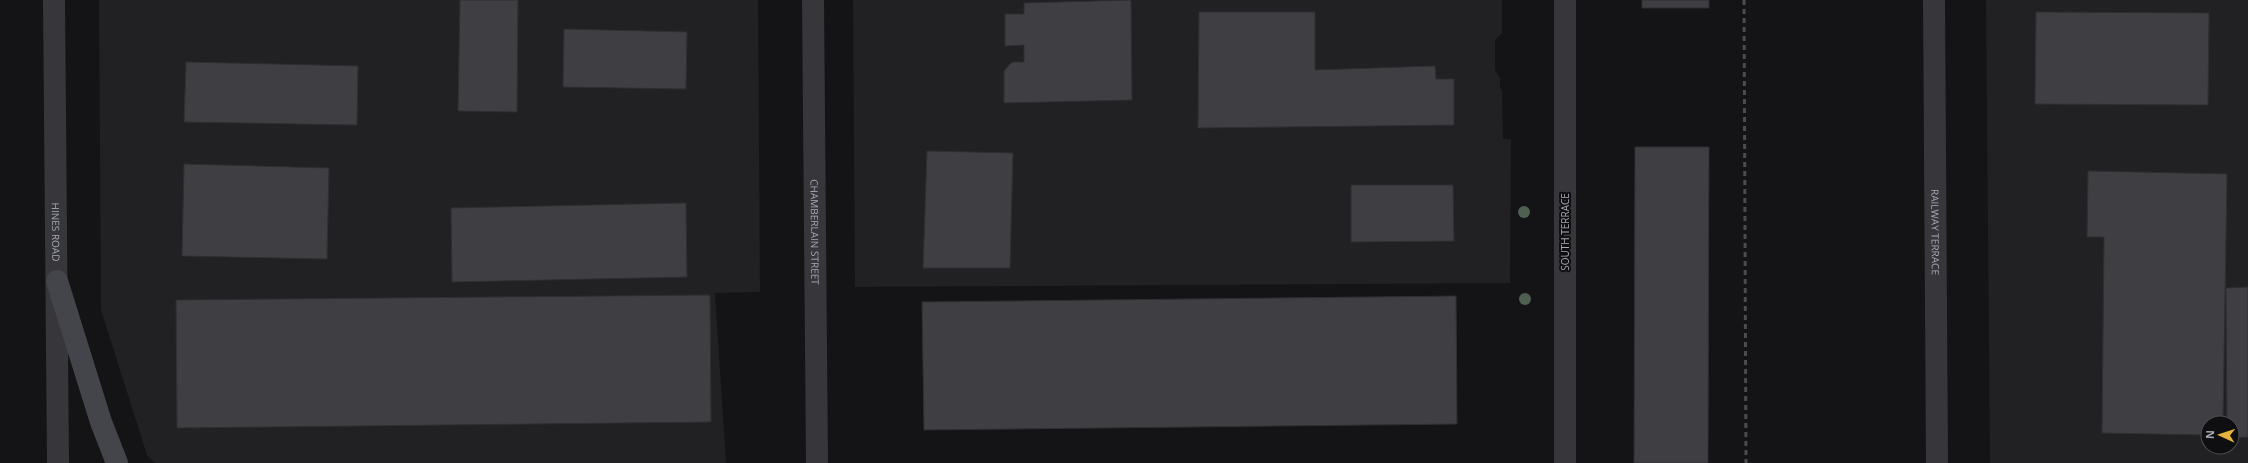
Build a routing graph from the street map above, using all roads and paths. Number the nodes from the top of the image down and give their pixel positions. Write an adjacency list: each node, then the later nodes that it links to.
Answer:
1 (54, 0): 5 (street, HINES ROAD)
2 (813, 0): 8 (street, CHAMBERLAIN STREET)
3 (1565, 0): 9 (street, SOUTH TERRACE)
4 (1934, 0): 10 (street, RAILWAY TERRACE)
5 (57, 281): 6 (street, HINES ROAD); 7 (main road)
6 (58, 463)
7 (117, 463)
8 (817, 463)
9 (1565, 463)
10 (1937, 463)

